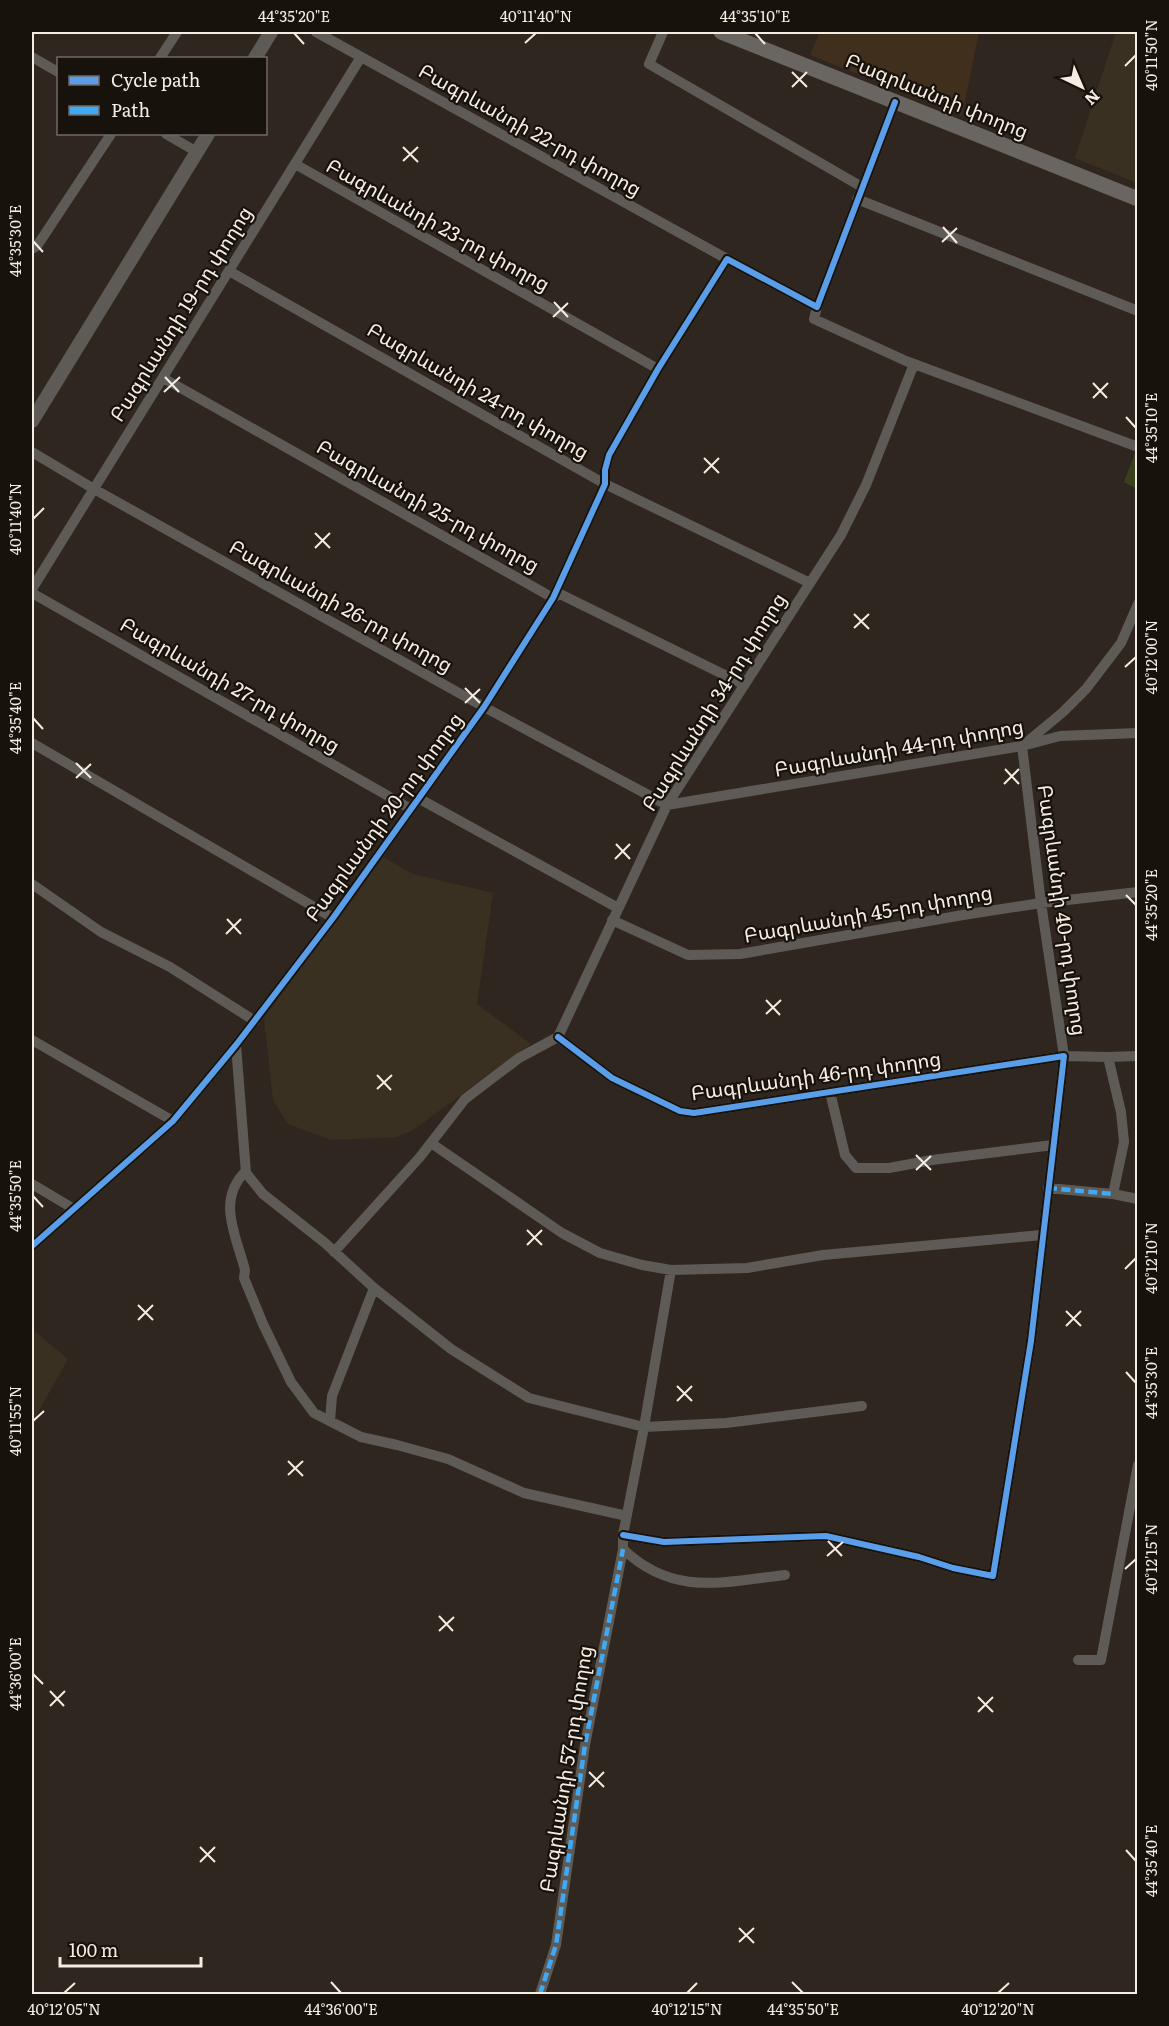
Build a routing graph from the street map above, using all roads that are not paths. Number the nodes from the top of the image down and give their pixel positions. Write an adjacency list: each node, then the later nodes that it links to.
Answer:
1 (177, 32): 7 (street)
2 (271, 32): 8 (street)
3 (316, 32): 9 (street, Բագրևանդի 22-րդ փողոց)
4 (663, 32): 17 (street)
5 (721, 32): 11 (main road, Բագրևանդի փողոց)
6 (32, 57): 10 (street)
7 (161, 57)
8 (256, 57)
9 (361, 57): 16 (street, Բագրևանդի 19-րդ փողոց); 21 (street, Բագրևանդի 22-րդ փողոց)
10 (57, 71)
11 (896, 102): 17 (street); 19 (main road, Բագրևանդի փողոց)
12 (110, 135): 20 (street)
13 (168, 135): 15 (street)
14 (207, 135): 15 (street)
15 (197, 152): 28 (street)
16 (295, 164): 22 (street, Բագրևանդի 19-րդ փողոց); 26 (street, Բագրևանդի 23-րդ փողոց)
17 (862, 188): 18 (street)
18 (857, 199): 23 (street); 24 (street)
19 (1137, 199)
20 (32, 249)
21 (727, 259): 23 (street); 26 (street, Բագրևանդի 20-րդ փողոց)
22 (229, 271): 27 (street, Բագրևանդի 19-րդ փողոց); 31 (street, Բագրևանդի 24-րդ փողոց)
23 (817, 307): 25 (street)
24 (1137, 311)
25 (914, 364): 29 (street); 33 (street, Բագրևանդի 34-րդ փողոց)
26 (658, 369): 31 (street, Բագրևանդի 20-րդ փողոց)
27 (163, 378): 32 (street, Բագրևանդի 19-րդ փողոց); 36 (street, Բագրևանդի 25-րդ փողոց)
28 (32, 422)
29 (1137, 447)
30 (32, 452): 32 (street, Բագրևանդի 26-րդ փողոց)
31 (605, 484): 33 (street, Բագրևանդի 24-րդ փողոց); 36 (street, Բագրևանդի 20-րդ փողոց)
32 (94, 489): 34 (street, Բագրևանդի 19-րդ փողոց); 39 (street, Բագրևանդի 26-րդ փողոց)
33 (810, 583): 38 (street, Բագրևանդի 34-րդ փողոց)
34 (32, 589)
35 (32, 593): 45 (street, Բագրևանդի 27-րդ փողոց)
36 (553, 598): 38 (street, Բագրևանդի 25-րդ փողոց); 39 (street, Բագրևանդի 20-րդ փողոց)
37 (1137, 604): 42 (street)
38 (743, 684): 44 (street, Բագրևանդի 34-րդ փողոց)
39 (484, 706): 43 (street, Բագրևանդի 20-րդ փողոց); 44 (street, Բագրևանդի 26-րդ փողոց)
40 (1137, 734): 42 (street, Բագրևանդի 44-րդ փողոց)
41 (32, 743): 50 (street)
42 (1022, 746): 44 (street, Բագրևանդի 44-րդ փողոց); 48 (street, Բագրևանդի 40-րդ փողոց)
43 (418, 798): 45 (street, Բագրևանդի 20-րդ փողոց); 49 (street)
44 (667, 805): 49 (street, Բագրևանդի 34-րդ փողոց)
45 (411, 808): 50 (street, Բագրևանդի 20-րդ փողոց)
46 (32, 884): 52 (street)
47 (1137, 892): 48 (street, Բագրևանդի 45-րդ փողոց)
48 (1041, 903): 51 (street, Բագրևանդի 45-րդ փողոց); 56 (street, Բագրևանդի 40-րդ փողոց)
49 (618, 908): 51 (street, Բագրևանդի 34-րդ փողոց)
50 (333, 918): 52 (street, Բագրևանդի 20-րդ փողոց)
51 (612, 920): 53 (street, Բագրևանդի 34-րդ փողոց)
52 (255, 1021): 55 (street, Բագրևանդի 20-րդ փողոց)
53 (558, 1037): 59 (street, Բագրևանդի 46-րդ փողոց); 61 (street)
54 (32, 1040): 60 (street)
55 (236, 1046): 60 (street, Բագրևանդի 20-րդ փողոց); 63 (street)
56 (1064, 1056): 58 (street, Բագրևանդի 40-րդ փողոց); 59 (street, Բագրևանդի 46-րդ փողոց); 62 (street)
57 (1137, 1056): 58 (street)
58 (1108, 1057): 66 (street, Բագրևանդի 40-րդ փողոց)
59 (830, 1092): 62 (street)
60 (173, 1121): 68 (street, Բագրևանդի 20-րդ փողոց)
61 (430, 1143): 71 (street); 72 (street)
62 (1053, 1145): 65 (street)
63 (246, 1171): 71 (street); 75 (street)
64 (32, 1184): 68 (street)
65 (1048, 1188): 66 (street); 69 (street)
66 (1113, 1194): 67 (street)
67 (1137, 1199)
68 (74, 1209): 70 (street, Բագրևանդի 20-րդ փողոց)
69 (1042, 1235): 72 (street); 79 (street)
70 (32, 1246)
71 (334, 1252): 73 (street)
72 (671, 1270): 76 (street, Բագրևանդի 57-րդ փողոց)
73 (374, 1288): 75 (street); 76 (street)
74 (862, 1406): 76 (street)
75 (330, 1421): 78 (street)
76 (644, 1427): 78 (street, Բագրևանդի 57-րդ փողոց)
77 (1137, 1465): 82 (street)
78 (627, 1516): 79 (street, Բագրևանդի 57-րդ փողոց)
79 (623, 1535): 80 (street, Բագրևանդի 57-րդ փողոց)
80 (623, 1549): 81 (street); 83 (street, Բագրևանդի 57-րդ փողոց)
81 (785, 1575)
82 (1078, 1660)
83 (540, 1995)

